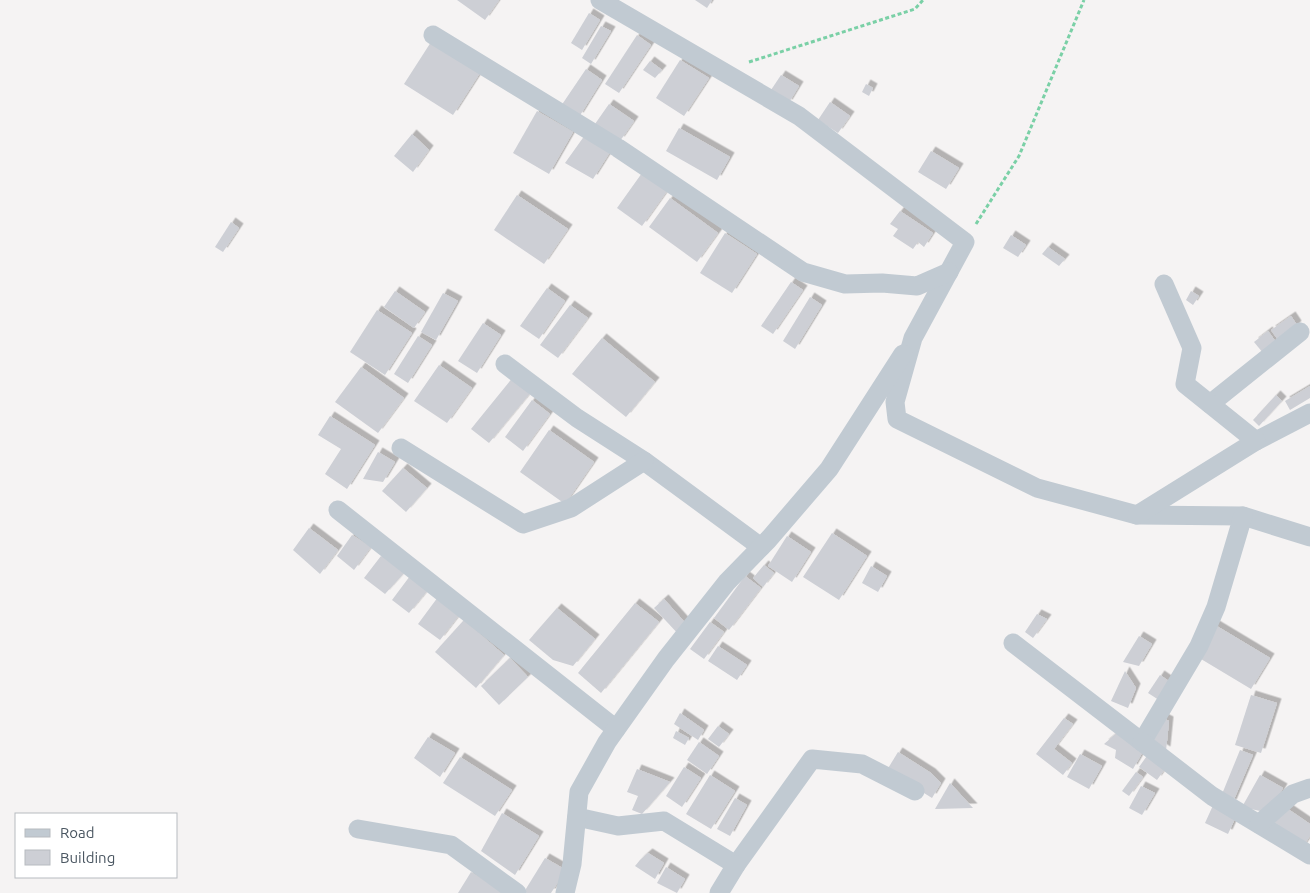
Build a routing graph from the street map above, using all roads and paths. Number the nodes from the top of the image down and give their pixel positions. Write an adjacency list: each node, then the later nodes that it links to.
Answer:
1 (600, 0): 5 (street)
2 (923, 0): 5 (path)
3 (1084, 0): 6 (path)
4 (433, 35): 7 (street)
5 (722, 71): 6 (street)
6 (965, 242): 7 (street)
7 (949, 272): 10 (street)
8 (1164, 284): 12 (street)
9 (1300, 332): 12 (street)
10 (913, 338): 18 (street); 21 (street)
11 (505, 364): 16 (street)
12 (1210, 404): 14 (street)
13 (1310, 413): 14 (street)
14 (1256, 441): 18 (street)
15 (401, 448): 16 (street)
16 (644, 461): 21 (street)
17 (338, 510): 23 (street)
18 (1137, 515): 19 (street)
19 (1243, 516): 20 (street); 24 (street)
20 (1310, 536)
21 (761, 547): 23 (street)
22 (1013, 643): 24 (street)
23 (616, 729): 27 (street)
24 (1142, 742): 28 (street)
25 (1310, 788): 28 (street)
26 (914, 791): 31 (street)
27 (577, 817): 31 (street); 33 (street)
28 (1259, 824): 30 (street)
29 (358, 829): 32 (street)
30 (1310, 855)
31 (736, 865): 34 (street)
32 (517, 893)
33 (565, 893)
34 (719, 893)

